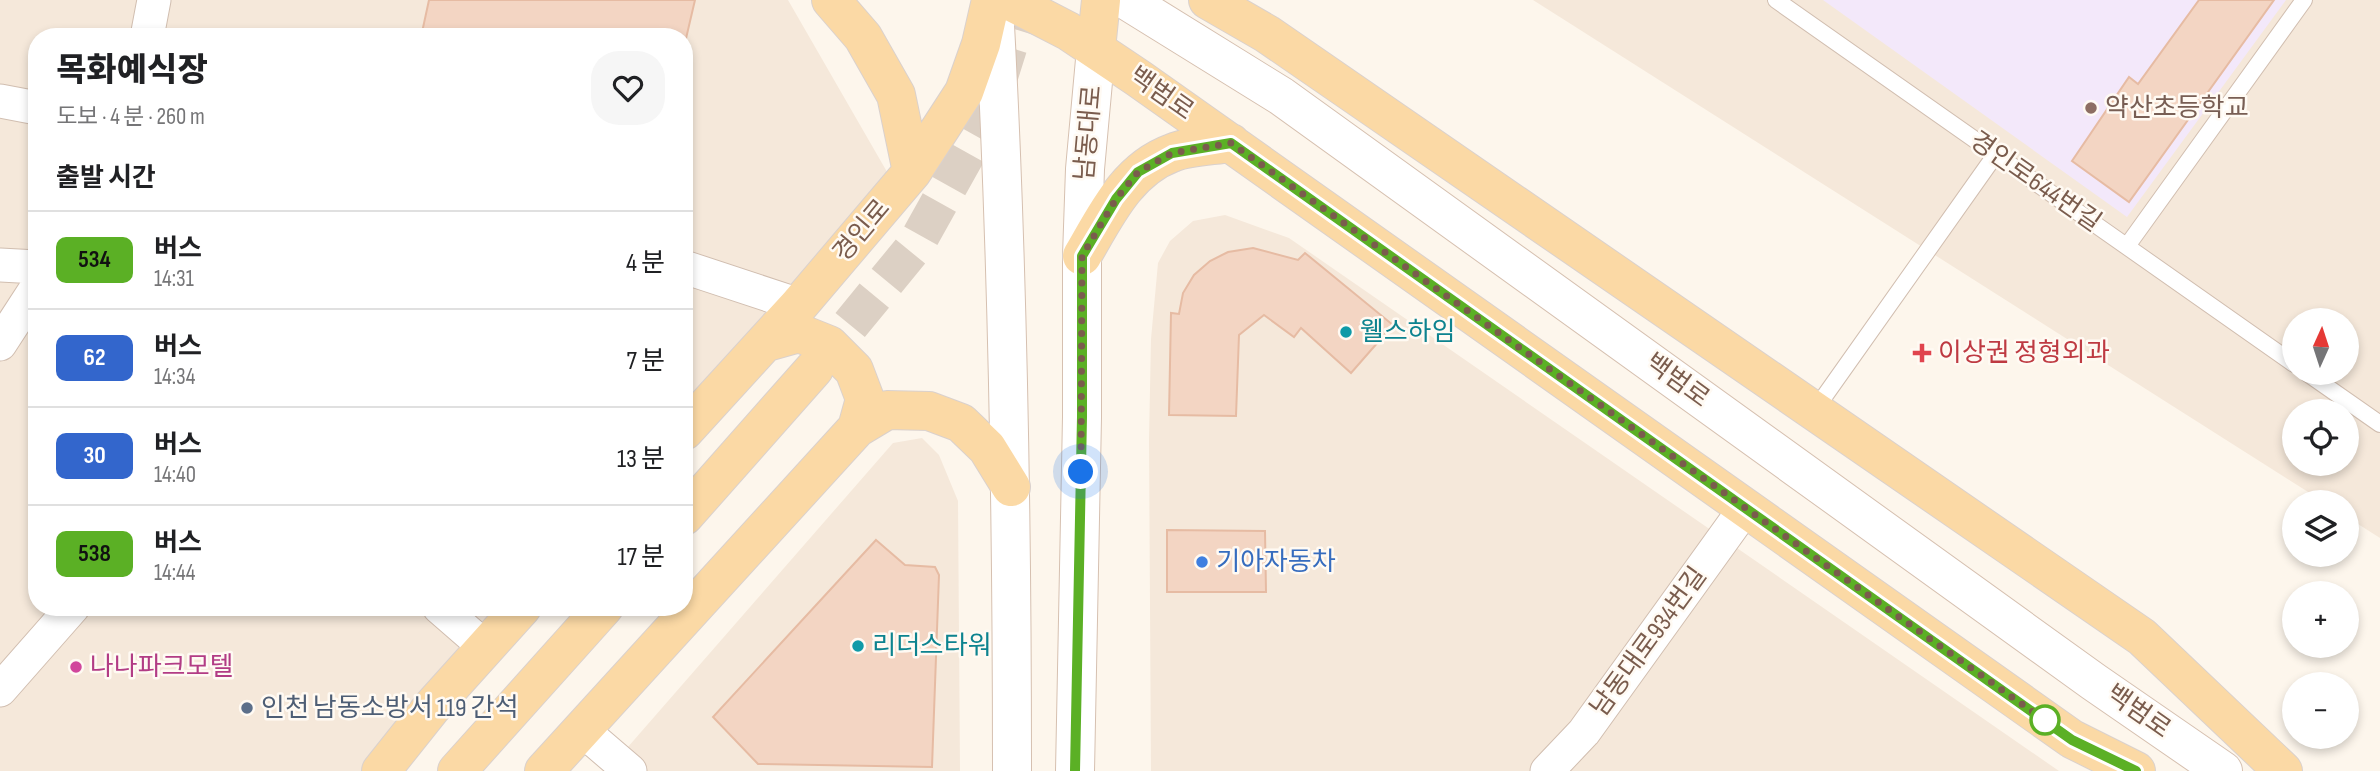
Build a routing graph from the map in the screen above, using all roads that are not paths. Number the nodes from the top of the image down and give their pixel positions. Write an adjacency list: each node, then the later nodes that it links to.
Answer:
1 (154, 0): 11 (street)
2 (831, 0): 18 (main road)
3 (992, 0): 18 (main road, 경인로); 35 (main road)
4 (1008, 0): 13 (main road, 백범로)
5 (1101, 0): 13 (main road, 남동대로)
6 (1126, 0): 55 (main road, 백범로)
7 (1208, 0): 12 (main road, 백범로)
8 (1248, 0): 12 (main road)
9 (1776, 0): 17 (lane, 경인로644번길)
10 (2304, 0): 19 (lane)
11 (149, 28)
12 (1267, 34): 31 (main road, 백범로)
13 (1096, 49): 16 (main road, 백범로); 20 (main road, 남동대로)
14 (0, 101): 15 (street)
15 (28, 106)
16 (1231, 143): 20 (main road); 37 (main road, 백범로)
17 (1996, 154): 19 (lane, 경인로644번길); 31 (lane)
18 (912, 172): 25 (main road, 경인로)
19 (2127, 246): 28 (lane, 경인로644번길)
20 (1082, 256): 52 (main road, 남동대로)
21 (0, 265): 22 (street)
22 (28, 267)
23 (693, 270): 25 (street)
24 (28, 302): 27 (street)
25 (799, 305): 26 (main road, 경인로)
26 (767, 342): 33 (main road, 경인로); 34 (main road)
27 (0, 344)
28 (2282, 356)
29 (814, 369): 36 (main road)
30 (2326, 385): 32 (lane)
31 (1814, 411): 56 (main road, 백범로)
32 (2378, 419)
33 (693, 421)
34 (857, 428): 35 (main road); 38 (main road)
35 (1011, 487): 51 (main road)
36 (693, 506)
37 (1746, 507): 53 (street, 남동대로934번길); 54 (main road, 백범로)
38 (693, 607)
39 (65, 616): 45 (street)
40 (449, 616): 44 (street)
41 (514, 616): 44 (main road)
42 (596, 616): 48 (main road)
43 (685, 616): 46 (main road)
44 (485, 647): 47 (main road)
45 (0, 691)
46 (581, 729): 49 (main road); 50 (street)
47 (381, 771)
48 (457, 771)
49 (544, 771)
50 (630, 771)
51 (1012, 771)
52 (1075, 771)
53 (1547, 771)
54 (2136, 771)
55 (2223, 771)
56 (2283, 771)

